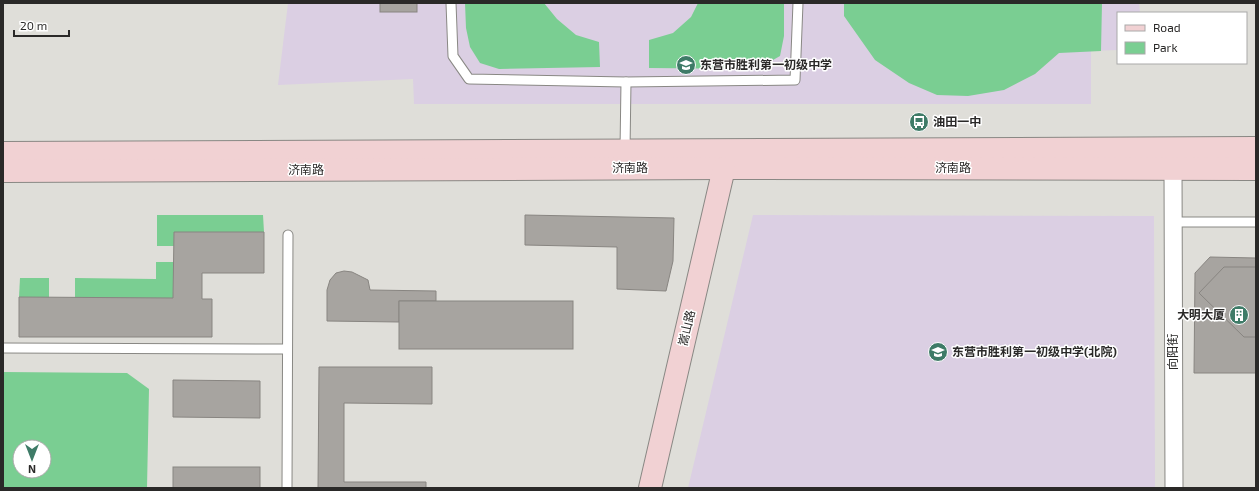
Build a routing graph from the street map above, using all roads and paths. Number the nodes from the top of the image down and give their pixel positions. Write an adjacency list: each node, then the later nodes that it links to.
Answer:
1 (452, 3): 3 (lane)
2 (798, 3): 3 (lane)
3 (626, 82): 5 (lane)
4 (1256, 148): 5 (main road, 济南路)
5 (625, 150): 6 (main road, 济南路)
6 (3, 153)
7 (724, 168): 8 (main road, 济南路); 10 (main road, 济南路); 17 (main road, 嵩山路)
8 (1172, 168): 9 (main road, 济南路); 11 (street, 向阳街)
9 (1256, 169)
10 (3, 171)
11 (1173, 222): 12 (lane); 18 (street, 向阳街)
12 (1256, 222)
13 (288, 236): 15 (lane)
14 (3, 348): 15 (lane)
15 (287, 349): 16 (lane)
16 (287, 488)
17 (650, 488)
18 (1174, 488)

